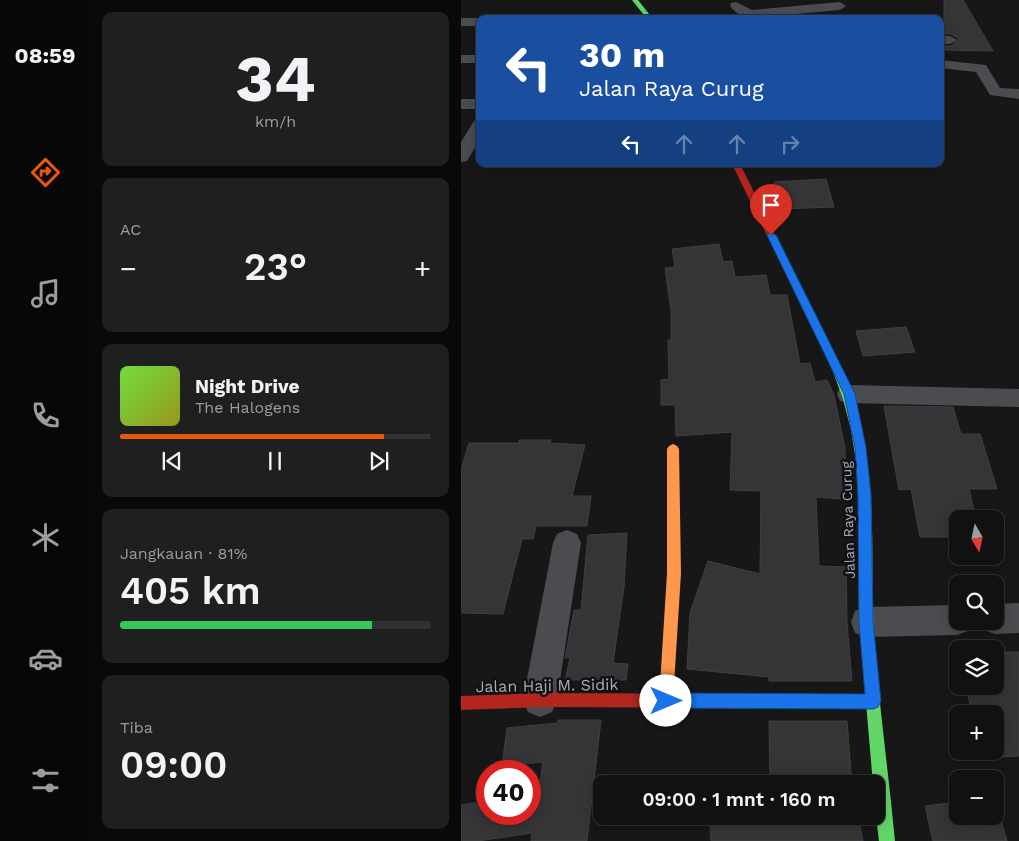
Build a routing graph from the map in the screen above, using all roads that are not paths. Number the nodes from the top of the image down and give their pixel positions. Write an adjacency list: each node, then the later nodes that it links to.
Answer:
1 (635, 0): 4 (main road)
2 (736, 6): 3 (street)
3 (841, 8)
4 (647, 15)
5 (461, 22): 6 (street)
6 (476, 22)
7 (461, 59): 8 (street)
8 (476, 59)
9 (944, 64): 10 (street)
10 (1019, 94)
11 (461, 104): 12 (street)
12 (476, 104)
13 (476, 131): 14 (street)
14 (461, 157)
15 (737, 167): 16 (main road, Jalan Raya Curug)
16 (849, 394): 17 (street); 23 (main road, Jalan Raya Curug)
17 (1019, 398)
18 (673, 449): 25 (main road)
19 (567, 543): 24 (street)
20 (1019, 618): 21 (street)
21 (1004, 619)
22 (949, 620): 23 (street)
23 (866, 622): 26 (main road, Jalan Raya Curug)
24 (540, 700): 25 (main road, Jalan Haji M. Sidik); 27 (main road, Jalan Haji M. Sidik)
25 (666, 701): 26 (main road, Jalan Haji M. Sidik)
26 (873, 701): 28 (main road, Jalan Raya Curug)
27 (461, 703)
28 (887, 841)

